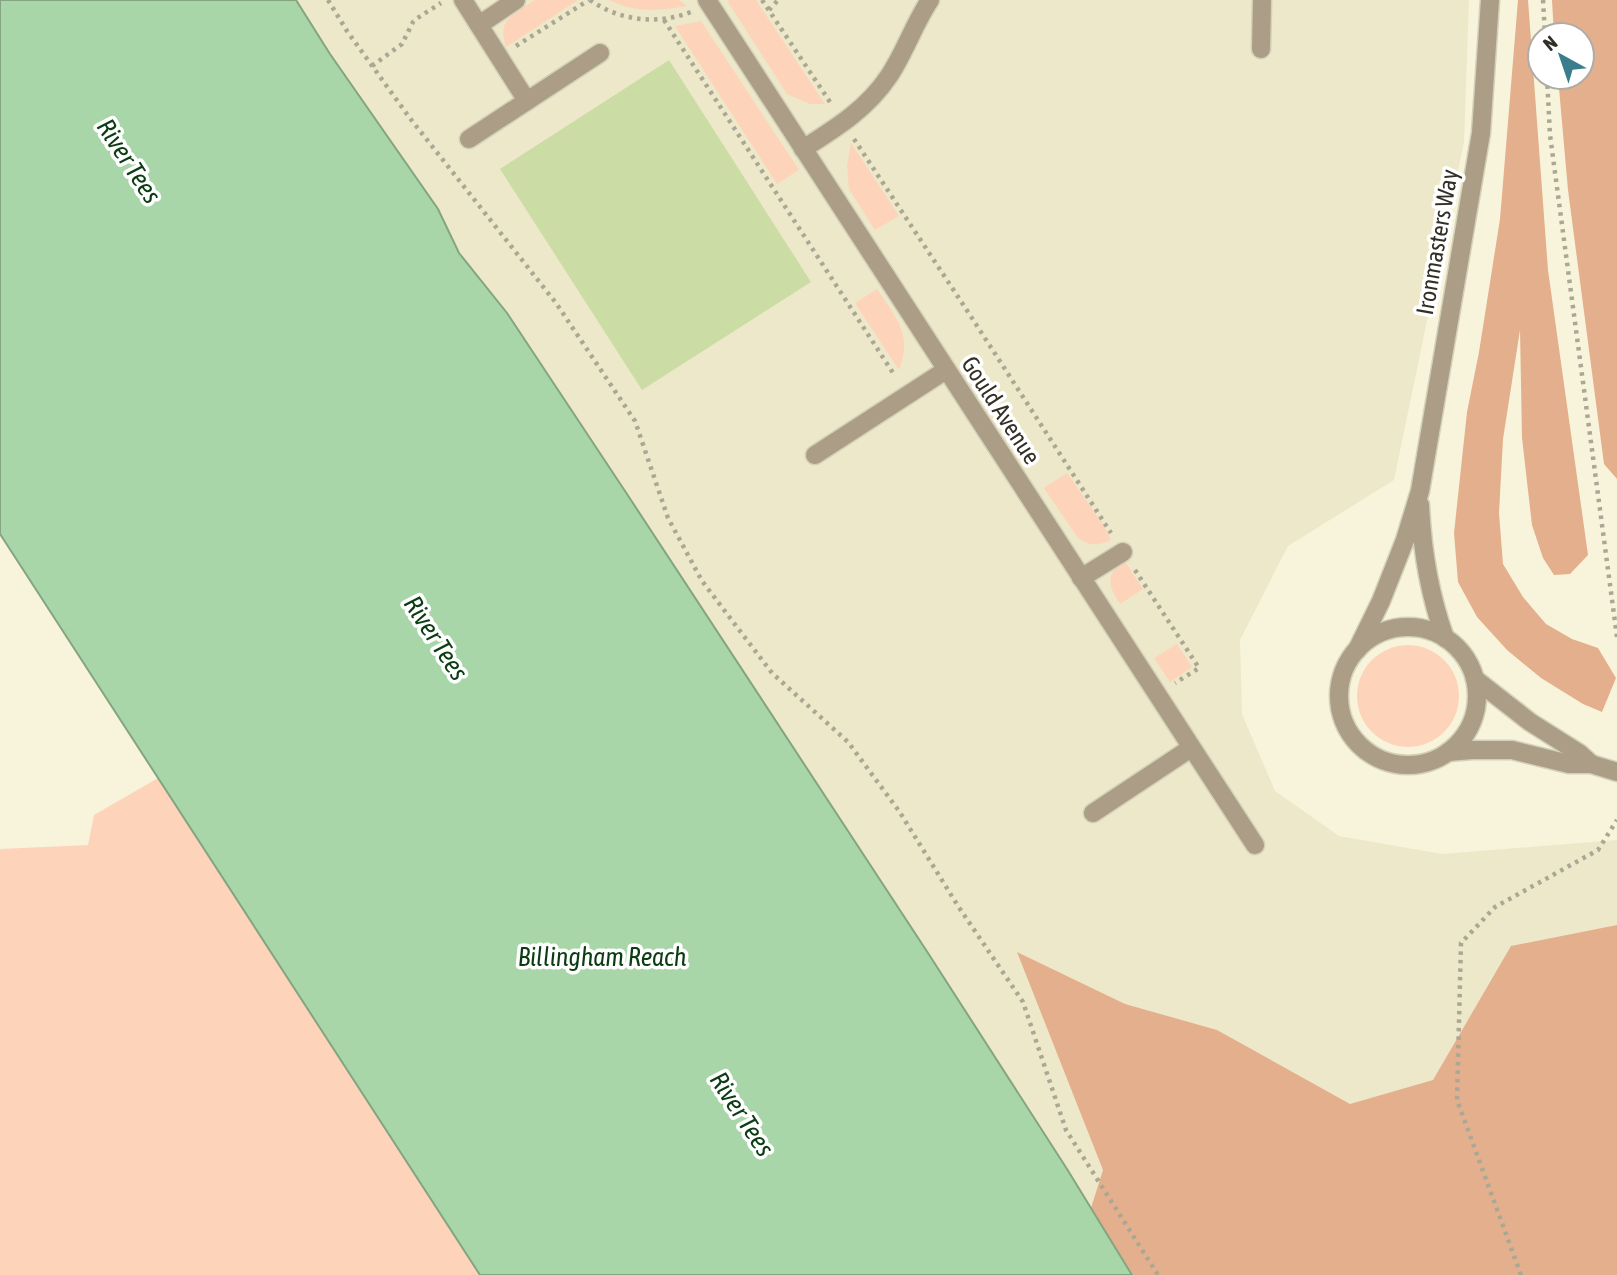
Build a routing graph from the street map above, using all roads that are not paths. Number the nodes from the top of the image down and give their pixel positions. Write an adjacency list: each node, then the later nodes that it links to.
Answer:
1 (463, 0): 7 (street)
2 (516, 0): 7 (street)
3 (930, 0): 12 (street)
4 (1262, 0): 8 (street)
5 (1490, 0): 15 (street, Ironmasters Way)
6 (708, 2): 12 (street, Gould Avenue)
7 (479, 25): 10 (street)
8 (1261, 48)
9 (600, 53): 10 (street)
10 (527, 101): 11 (street)
11 (469, 139)
12 (803, 149): 13 (street, Gould Avenue)
13 (946, 370): 14 (street); 17 (street, Gould Avenue)
14 (815, 455)
15 (1420, 491): 18 (street, Ironmasters Way); 19 (street, Ironmasters Way)
16 (1123, 552): 17 (street)
17 (1082, 578): 21 (street, Gould Avenue)
18 (1445, 638): 19 (street); 20 (street, Ironmasters Way)
19 (1357, 650): 22 (street, Ironmasters Way)
20 (1475, 679): 22 (street); 23 (street, Ironmasters Way)
21 (1191, 748): 25 (street); 26 (street, Gould Avenue)
22 (1448, 752): 23 (street, Ironmasters Way)
23 (1591, 764): 24 (street, Ironmasters Way)
24 (1617, 772)
25 (1093, 813)
26 (1255, 845)

